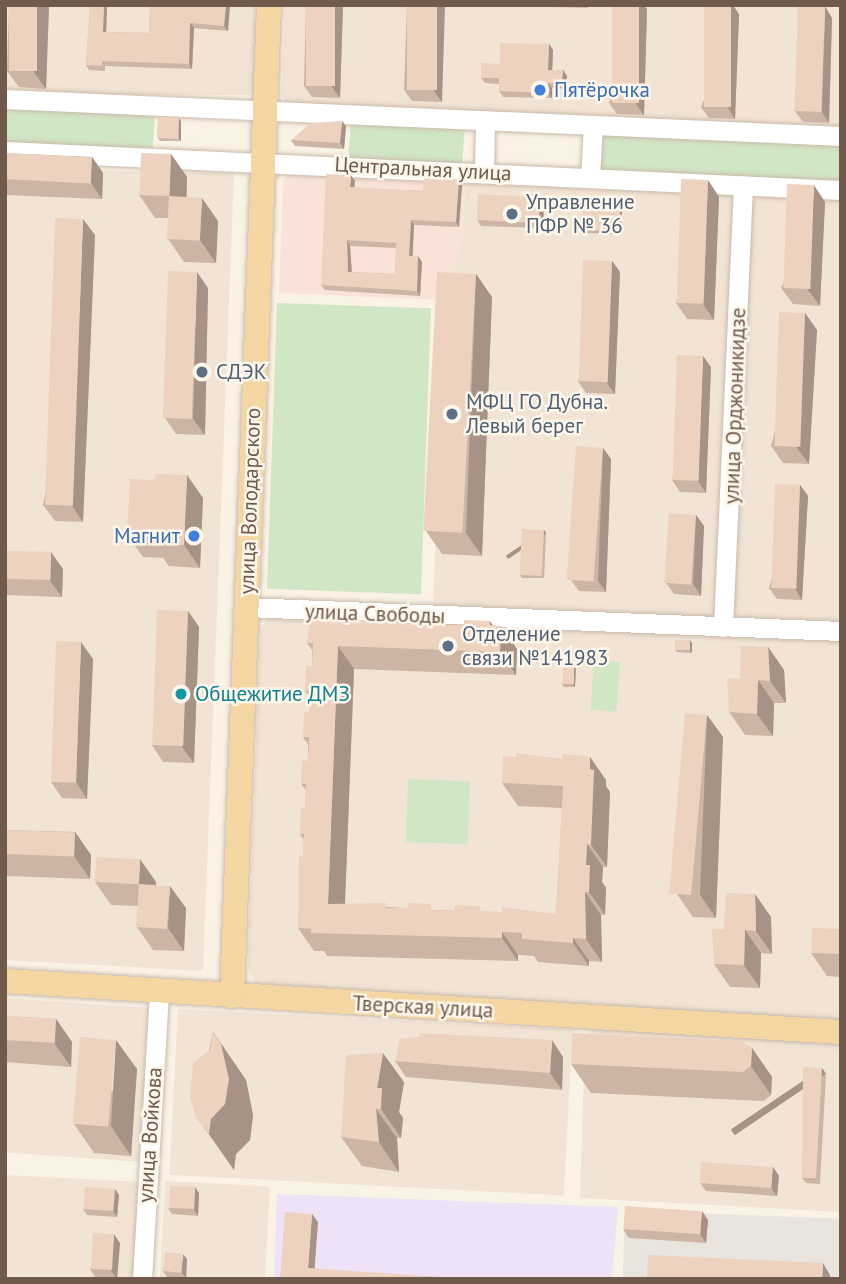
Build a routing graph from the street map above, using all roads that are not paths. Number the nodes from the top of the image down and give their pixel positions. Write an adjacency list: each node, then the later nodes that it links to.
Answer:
1 (269, 5): 3 (main road, улица Володарского)
2 (5, 99): 3 (street)
3 (264, 111): 4 (street); 8 (main road, улица Володарского)
4 (485, 120): 5 (street); 9 (street)
5 (593, 125): 6 (street); 10 (street)
6 (841, 136)
7 (5, 150): 8 (street, Центральная улица)
8 (262, 161): 9 (street, Центральная улица); 13 (main road, улица Володарского)
9 (484, 173): 10 (street, Центральная улица)
10 (590, 177): 11 (street, Центральная улица)
11 (743, 185): 12 (street, Центральная улица); 14 (street, улица Орджоникидзе)
12 (841, 190)
13 (246, 607): 14 (street, улица Свободы); 18 (main road, улица Володарского)
14 (723, 626): 15 (street, улица Свободы)
15 (841, 631)
16 (5, 981): 17 (main road, Тверская улица)
17 (159, 991): 18 (main road, Тверская улица); 20 (street, улица Войкова)
18 (232, 996): 19 (main road, Тверская улица)
19 (841, 1032)
20 (142, 1279)

